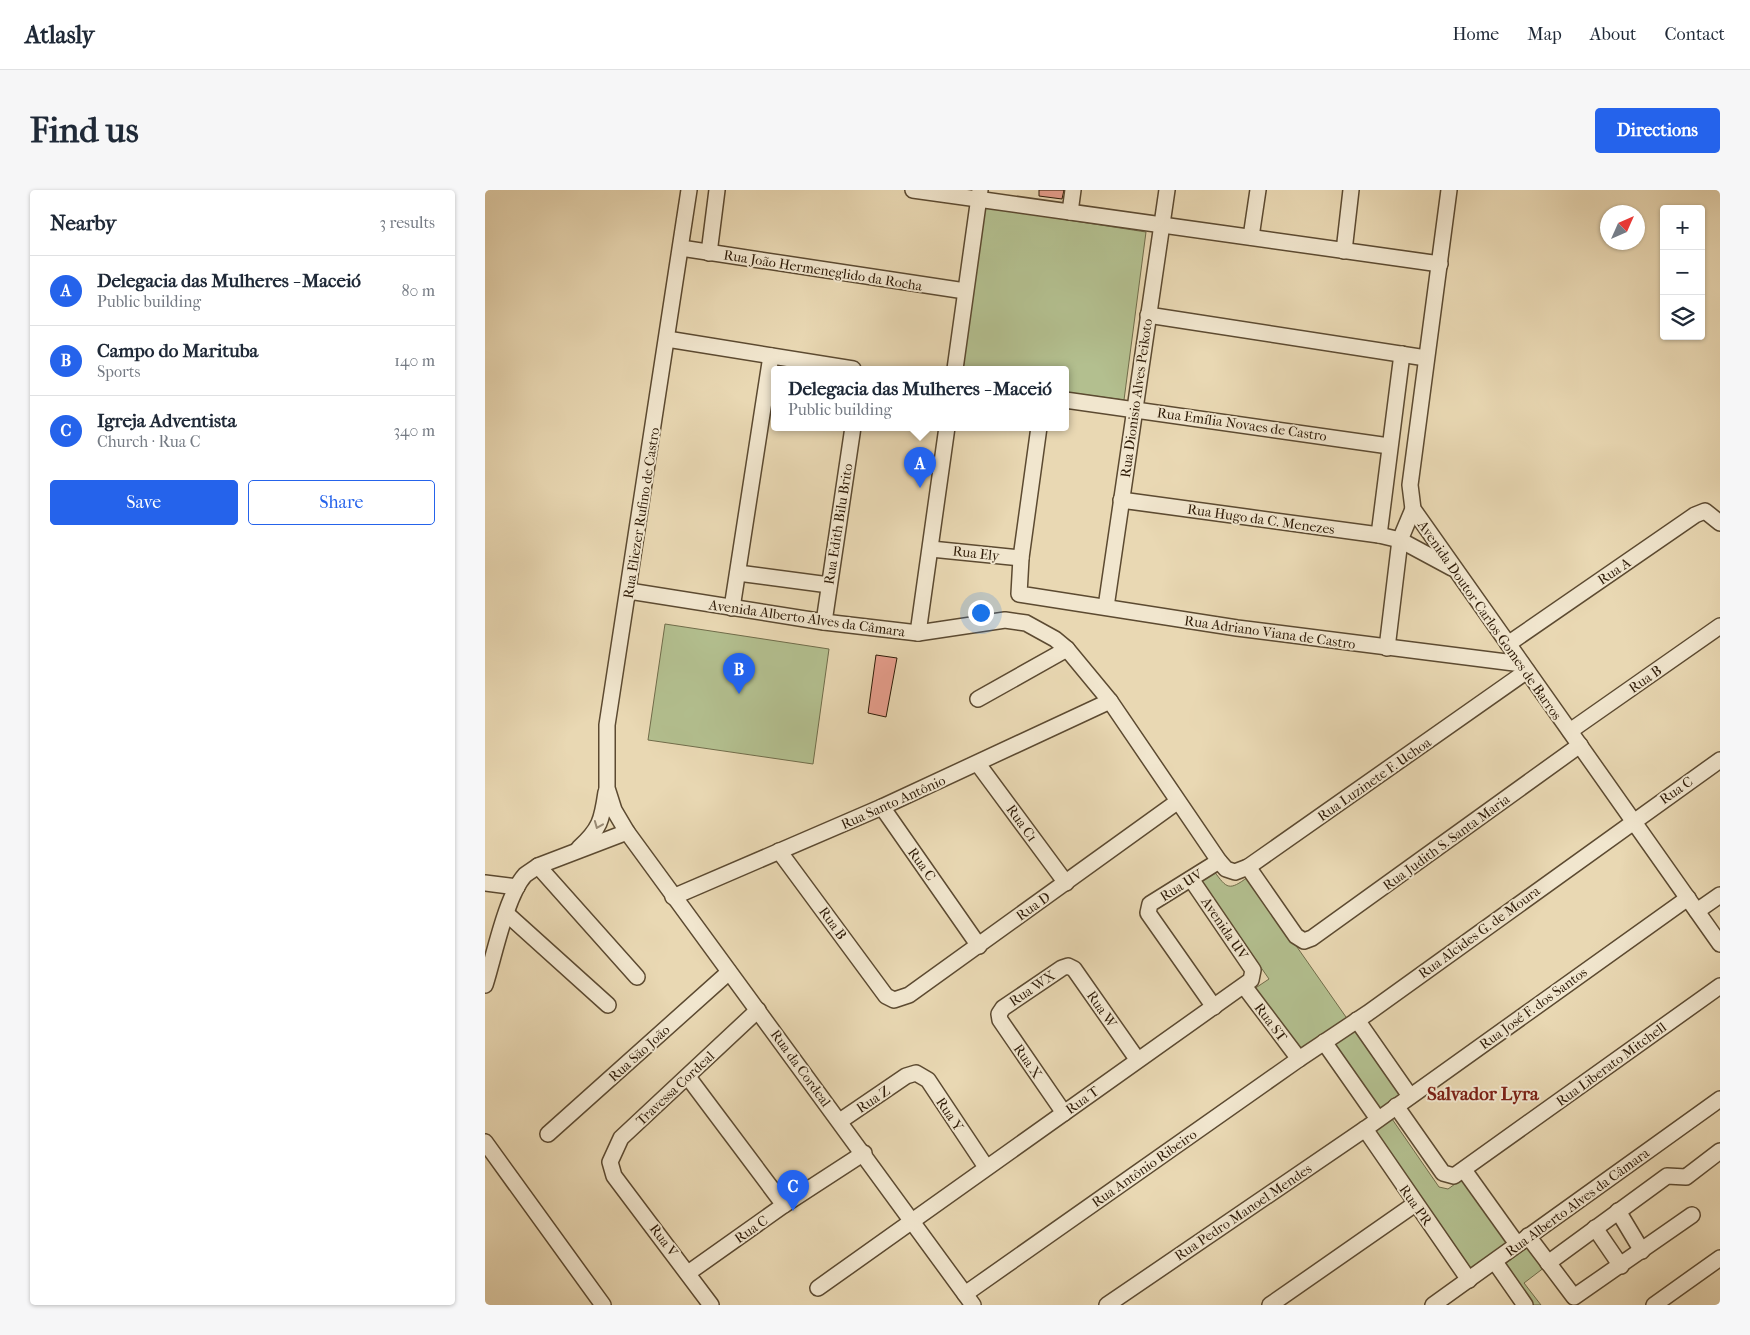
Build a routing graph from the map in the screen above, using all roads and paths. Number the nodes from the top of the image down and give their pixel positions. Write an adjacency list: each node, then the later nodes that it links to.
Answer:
1 (689, 190): 13 (street, Rua Eliezer Rufino de Castro)
2 (717, 190): 15 (street)
3 (913, 190): 9 (street)
4 (1073, 190): 10 (street)
5 (1167, 190): 11 (street, Rua Dionisio Alves Peikoto)
6 (1258, 190): 12 (street)
7 (1351, 190): 14 (street)
8 (1449, 190): 16 (street, Avenida Doutor Carlos Gomes de Barros)
9 (979, 195): 10 (street); 17 (street)
10 (1070, 212): 11 (street)
11 (1161, 226): 12 (street); 18 (street, Rua Dionisio Alves Peikoto)
12 (1251, 237): 14 (street)
13 (681, 248): 15 (street, Rua João Hermeneglido da Rocha); 19 (street, Rua Eliezer Rufino de Castro)
14 (1344, 251): 16 (street)
15 (709, 253): 17 (street, Rua João Hermeneglido da Rocha)
16 (1440, 264): 22 (street, Avenida Doutor Carlos Gomes de Barros)
17 (965, 291): 24 (street)
18 (1148, 315): 20 (street); 26 (street, Rua Dionisio Alves Peikoto)
19 (667, 340): 21 (street); 41 (street, Rua Eliezer Rufino de Castro)
20 (1401, 354): 22 (street); 30 (street)
21 (771, 356): 23 (street); 39 (street)
22 (1426, 358): 32 (street, Avenida Doutor Carlos Gomes de Barros)
23 (834, 366)
24 (955, 366)
25 (1069, 400): 26 (street, Rua Emília Novaes de Castro)
26 (1134, 408): 30 (street, Rua Emília Novaes de Castro); 31 (street, Rua Dionisio Alves Peikoto)
27 (852, 431): 40 (street, Rua Edith Bilu Brito)
28 (946, 431): 36 (street)
29 (1038, 431): 37 (street)
30 (1389, 446): 34 (street)
31 (1121, 500): 34 (street, Rua Hugo da C. Menezes); 42 (street, Rua Dionisio Alves Peikoto)
32 (1413, 509): 35 (street); 38 (street, Avenida Doutor Carlos Gomes de Barros)
33 (1720, 523): 47 (street, Rua A)
34 (1379, 535): 35 (street, Rua Hugo da C. Menezes)
35 (1400, 540): 38 (street, Rua Hugo da C. Menezes); 48 (street)
36 (931, 549): 37 (street, Rua Ely); 46 (street)
37 (1021, 558): 42 (street, Rua Adriano Viana de Castro)
38 (1455, 570): 47 (street, Avenida Doutor Carlos Gomes de Barros)
39 (738, 573): 40 (street); 43 (street)
40 (829, 585): 44 (street, Rua Edith Bilu Brito)
41 (629, 591): 43 (street, Avenida Alberto Alves da Câmara); 57 (street, Rua Eliezer Rufino de Castro)
42 (1106, 607): 48 (street, Rua Adriano Viana de Castro)
43 (732, 608): 44 (street, Avenida Alberto Alves da Câmara)
44 (824, 622): 46 (street, Avenida Alberto Alves da Câmara)
45 (1720, 626): 53 (street, Rua B)
46 (918, 633): 49 (street, Avenida Alberto Alves da Câmara)
47 (1508, 644): 50 (street, Avenida Doutor Carlos Gomes de Barros)
48 (1387, 648): 50 (street, Rua Adriano Viana de Castro)
49 (1067, 649): 51 (street); 52 (street, Avenida Alberto Alves da Câmara)
50 (1525, 667): 53 (street, Avenida Doutor Carlos Gomes de Barros); 66 (street, Rua Luzinete F. Uchoa)
51 (978, 699)
52 (1109, 701): 56 (street, Rua Santo Antônio); 58 (street, Avenida Alberto Alves da Câmara)
53 (1570, 731): 54 (street, Avenida Doutor Carlos Gomes de Barros)
54 (1579, 745): 60 (street, Avenida Doutor Carlos Gomes de Barros); 66 (street, Rua Judith S. Santa Maria)
55 (1720, 760): 60 (street, Rua C)
56 (979, 764): 59 (street, Rua Santo Antônio); 69 (street, Rua C1)
57 (607, 788): 61 (street, Rua Eliezer Rufino de Castro); 63 (street, one-way to 63)
58 (1177, 802): 64 (street, Avenida Alberto Alves da Câmara); 69 (street, Rua D)
59 (881, 808): 62 (street, Rua Santo Antônio); 77 (street, Rua C)
60 (1633, 820): 73 (street, Avenida Doutor Carlos Gomes de Barros); 89 (street, Rua Alcides G. de Moura)
61 (627, 832): 63 (street); 72 (street, Rua da Cordeal)
62 (779, 851): 72 (street, Rua Santo Antônio); 84 (street, Rua B)
63 (573, 853): 65 (street)
64 (1219, 862): 66 (street); 67 (street, Rua UV)
65 (538, 866): 70 (street); 80 (street)
66 (1248, 867)
67 (1191, 879): 81 (street, Avenida UV); 86 (street, Rua UV)
68 (485, 883): 70 (street)
69 (1066, 883): 77 (street, Rua D)
70 (517, 887): 75 (street)
71 (1720, 895): 74 (street)
72 (673, 897): 79 (street, Rua da Cordeal)
73 (1688, 898): 74 (street, Avenida Doutor Carlos Gomes de Barros); 95 (street, Rua José F. dos Santos)
74 (1697, 911): 76 (street, Avenida Doutor Carlos Gomes de Barros)
75 (507, 914): 82 (street); 85 (street)
76 (1720, 944)
77 (979, 946): 84 (street, Rua D)
78 (1062, 968): 87 (street, Rua WX); 91 (street, Rua W)
79 (729, 972): 88 (street, Rua da Cordeal); 102 (street, Rua São João)
80 (637, 977)
81 (1248, 983): 86 (street, Rua T); 92 (street, Rua ST)
82 (485, 985)
83 (1720, 986): 107 (street, Rua Liberato Mitchell)
84 (886, 996)
85 (608, 1005)
86 (1214, 1007): 91 (street, Rua T)
87 (1003, 1008): 98 (street, Rua X)
88 (758, 1010): 94 (street, Travessa Cordeal); 100 (street, Rua da Cordeal)
89 (1357, 1020): 90 (street, Rua Alcides G. de Moura); 95 (street)
90 (1324, 1042): 92 (street, Rua Antônio Ribeiro); 99 (street)
91 (1137, 1059): 98 (street, Rua T)
92 (1299, 1059): 124 (street, Rua Antônio Ribeiro)
93 (906, 1076): 100 (street, Rua Z); 106 (street, Rua Y)
94 (688, 1077): 108 (street, Travessa Cordeal); 110 (street)
95 (1410, 1096): 97 (street, Rua José F. dos Santos)
96 (1720, 1100): 115 (street, Rua Alberto Alves da Câmara)
97 (1396, 1106): 99 (street, Rua José F. dos Santos); 107 (street)
98 (1064, 1112): 106 (street, Rua T)
99 (1378, 1119): 101 (street, Rua Pedro Manoel Mendes)
100 (841, 1122): 105 (street, Rua da Cordeal)
101 (1365, 1129): 109 (street, Rua PR); 127 (street, Rua Pedro Manoel Mendes)
102 (548, 1134)
103 (485, 1142): 125 (street)
104 (1720, 1151): 111 (street)
105 (864, 1153): 110 (street, Rua C); 113 (street, Rua da Cordeal)
106 (986, 1167): 113 (street, Rua T)
107 (1459, 1173): 115 (street)
108 (614, 1176): 121 (street, Rua V)
109 (1415, 1204): 122 (street, Rua PR); 128 (street)
110 (784, 1205): 121 (street, Rua C)
111 (1618, 1211): 114 (street); 116 (street)
112 (1692, 1215): 116 (street)
113 (908, 1222): 123 (street, Rua T); 124 (street, Rua da Cordeal)
114 (1595, 1228): 119 (street); 120 (street)
115 (1523, 1240): 118 (street, Rua Alberto Alves da Câmara); 119 (street)
116 (1642, 1251): 120 (street)
117 (1720, 1258): 131 (street)
118 (1495, 1262): 122 (street, Rua Alberto Alves da Câmara); 130 (street)
119 (1548, 1262): 120 (street)
120 (1621, 1266)
121 (689, 1274): 126 (street, Rua V)
122 (1469, 1280): 129 (street, Rua Alberto Alves da Câmara)
123 (818, 1288)
124 (969, 1299)
125 (603, 1305)
126 (711, 1305)
127 (1107, 1305)
128 (1270, 1305)
129 (1433, 1305)
130 (1525, 1305)
131 (1654, 1305)

